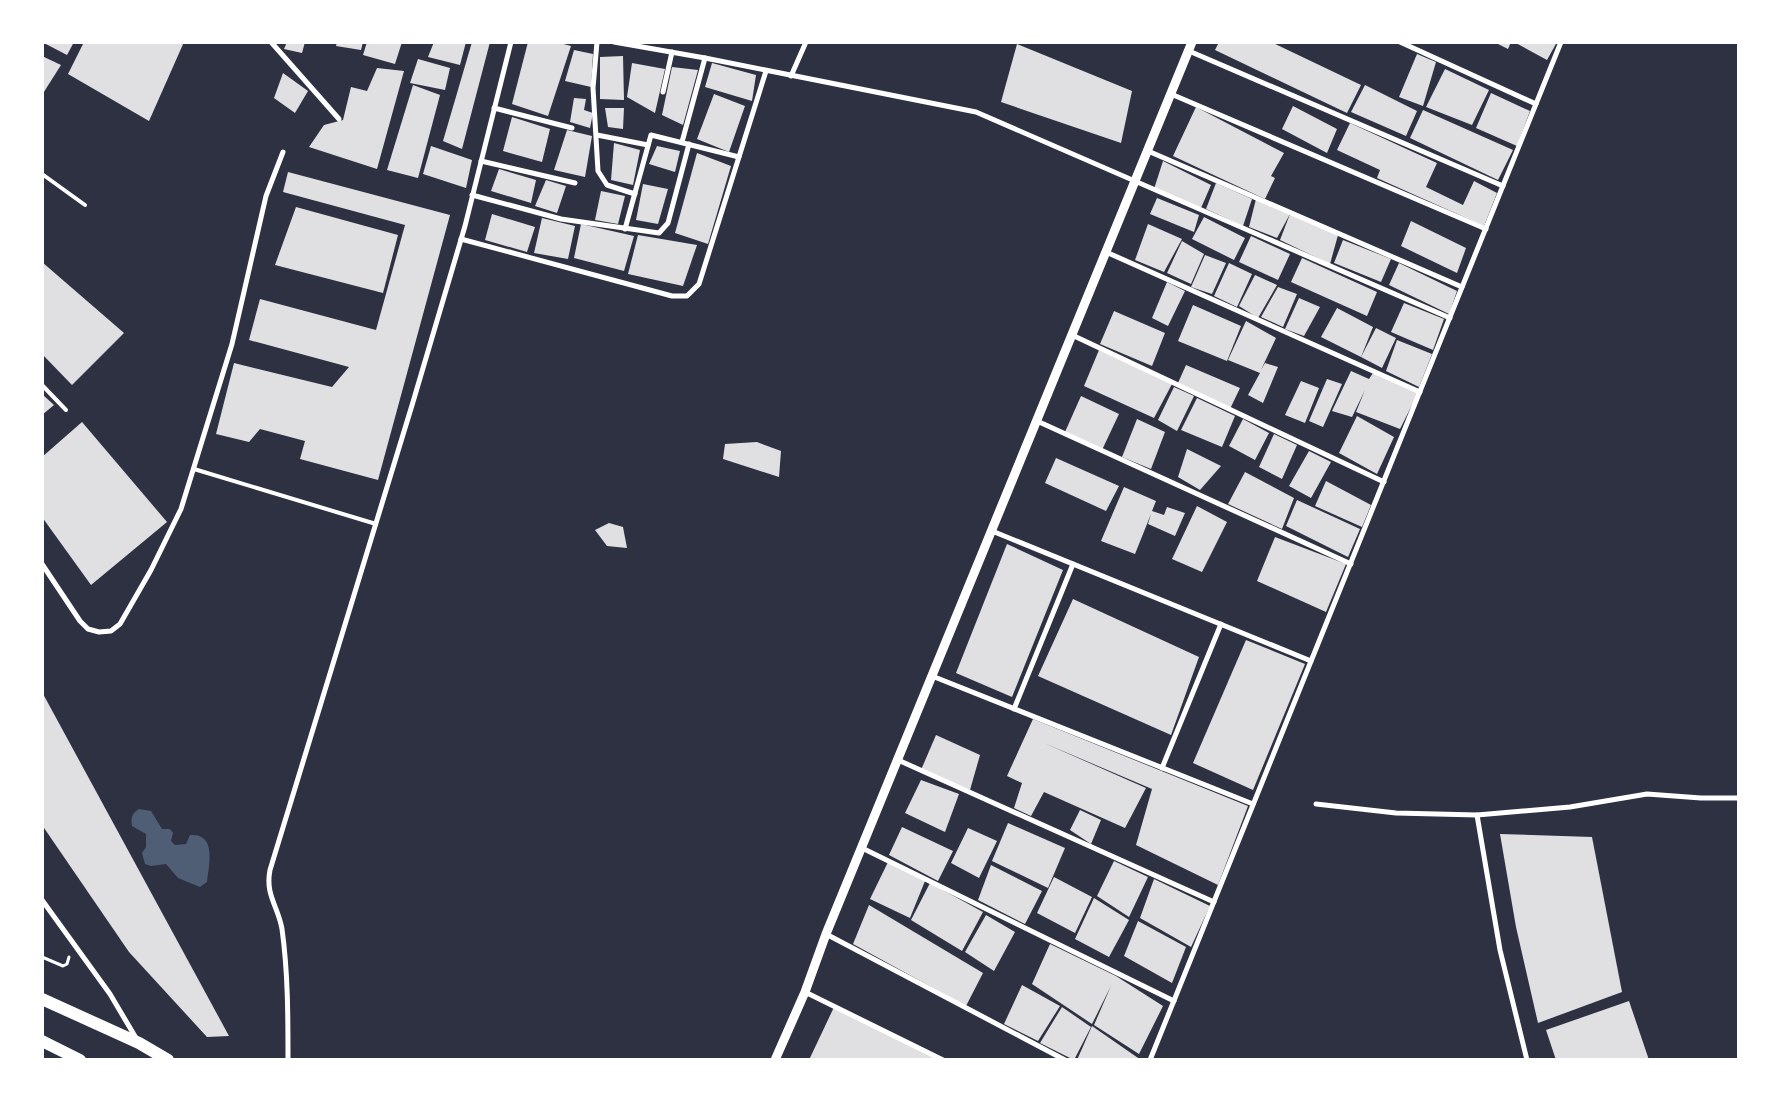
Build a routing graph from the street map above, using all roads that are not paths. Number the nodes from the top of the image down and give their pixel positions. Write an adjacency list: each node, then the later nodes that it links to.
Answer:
1 (271, 42): 17 (street)
2 (511, 42): 16 (street)
3 (597, 42): 19 (street)
4 (614, 42): 9 (street)
5 (806, 42): 12 (street)
6 (1400, 42): 15 (street)
7 (1561, 42): 15 (street)
8 (1190, 47): 14 (street); 30 (street)
9 (672, 52): 10 (street); 13 (street)
10 (705, 58): 11 (street); 20 (street)
11 (766, 71): 12 (street); 25 (street)
12 (791, 76): 28 (street)
13 (663, 92)
14 (1171, 94): 23 (street); 35 (street)
15 (1536, 104): 30 (street)
16 (494, 108): 18 (street); 26 (street)
17 (339, 119)
18 (572, 128)
19 (597, 135): 22 (street); 31 (street)
20 (682, 142): 21 (street); 22 (street)
21 (689, 144): 25 (street); 34 (street)
22 (648, 145): 31 (street)
23 (1148, 151): 28 (street); 38 (street)
24 (283, 152): 45 (street)
25 (739, 157): 36 (street)
26 (481, 161): 29 (street); 32 (street)
27 (42, 174): 33 (lane)
28 (1135, 182): 37 (street); 39 (street)
29 (575, 183)
30 (1503, 186): 35 (street)
31 (635, 194): 34 (street)
32 (472, 195): 34 (street); 36 (street)
33 (84, 205)
34 (625, 229)
35 (1486, 229): 38 (street)
36 (461, 239): 47 (street)
37 (1106, 252): 40 (street); 42 (street)
38 (1462, 286): 39 (street)
39 (1450, 318): 42 (street)
40 (1072, 336): 44 (street); 46 (street)
41 (42, 385): 43 (lane)
42 (1420, 392): 46 (street)
43 (66, 410)
44 (1037, 421): 48 (street); 51 (street)
45 (194, 470): 47 (lane); 49 (street)
46 (1384, 482): 51 (street)
47 (376, 524): 73 (street)
48 (992, 531): 50 (street); 54 (street)
49 (42, 564)
50 (1073, 564): 52 (street); 55 (street)
51 (1350, 564): 53 (street)
52 (1221, 624): 53 (street); 57 (street)
53 (1311, 661): 59 (street)
54 (932, 676): 55 (street); 56 (street)
55 (1014, 709): 57 (street)
56 (898, 760): 62 (street); 64 (street)
57 (1162, 768): 59 (street)
58 (1738, 798): 61 (street)
59 (1253, 804): 64 (street)
60 (1316, 804): 61 (street)
61 (1477, 815): 78 (street)
62 (862, 848): 65 (street); 68 (street)
63 (42, 900): 70 (street)
64 (1214, 902): 68 (street)
65 (826, 934): 66 (street); 76 (street)
66 (805, 992): 74 (street); 75 (street)
67 (42, 999): 70 (main road)
68 (1174, 1001): 77 (street)
69 (42, 1041): 71 (main road)
70 (139, 1043): 72 (main road)
71 (80, 1060)
72 (168, 1060)
73 (288, 1060)
74 (775, 1060)
75 (942, 1060)
76 (1064, 1060)
77 (1150, 1060)
78 (1527, 1060)

